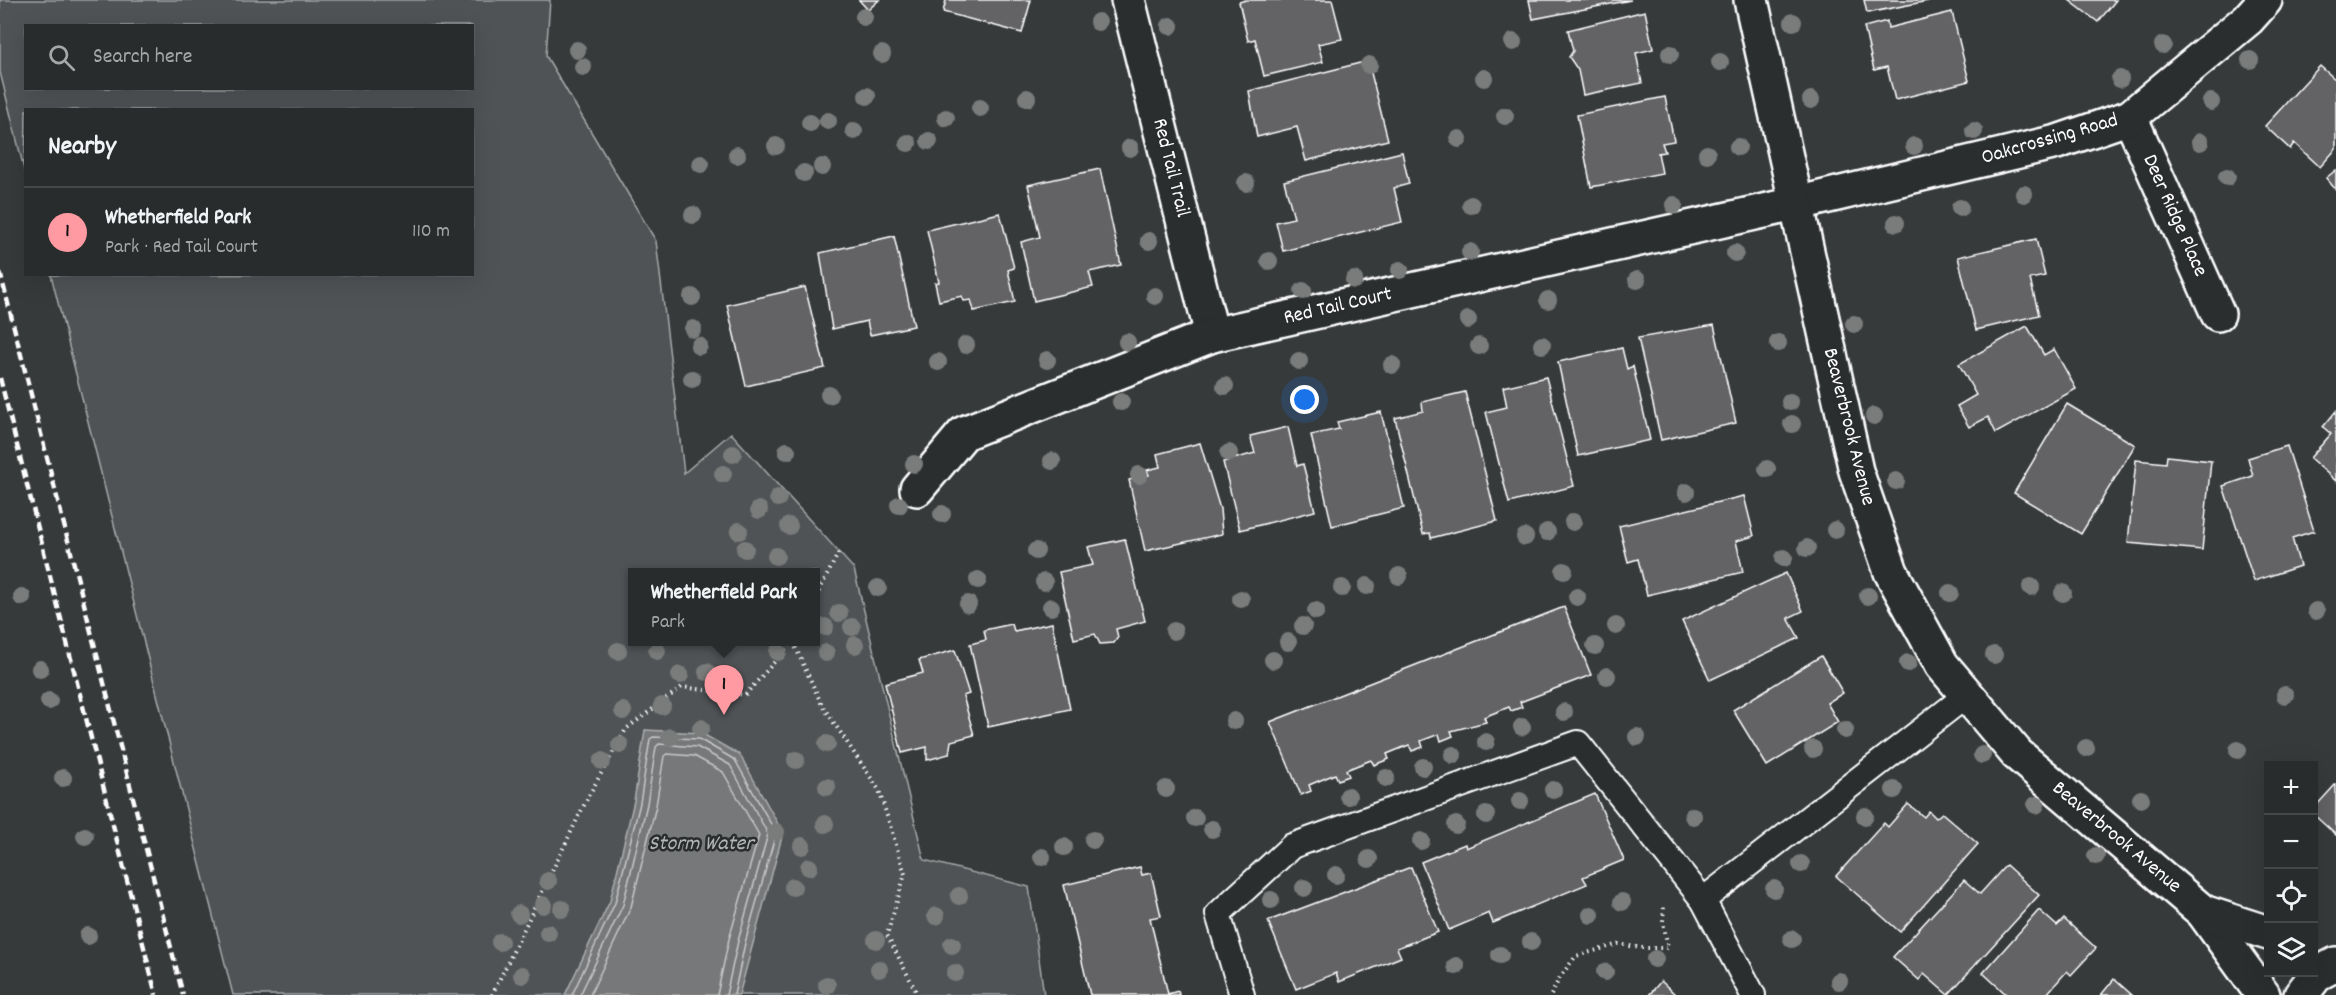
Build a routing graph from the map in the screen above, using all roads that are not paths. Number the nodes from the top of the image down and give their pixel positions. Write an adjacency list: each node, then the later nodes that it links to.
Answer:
1 (1128, 0): 7 (street, Red Tail Trail)
2 (1751, 0): 5 (street, Beaverbrook Avenue)
3 (2265, 0): 4 (street, Oakcrossing Road)
4 (2130, 117): 5 (street, Oakcrossing Road); 6 (street, Deer Ridge Place)
5 (1796, 204): 7 (street, Red Tail Court); 9 (street, Beaverbrook Avenue)
6 (2218, 314)
7 (1212, 335): 8 (street, Red Tail Court)
8 (917, 489)
9 (1967, 695): 10 (lane); 11 (street, Beaverbrook Avenue)
10 (1702, 900): 16 (lane); 17 (lane)
11 (2203, 912): 12 (street, Beaverbrook Avenue); 18 (street, Beaverbrook Avenue)
12 (2264, 932)
13 (2318, 950): 14 (street)
14 (2336, 956)
15 (2336, 964): 19 (street)
16 (1242, 995)
17 (1753, 995)
18 (2263, 995)
19 (2301, 995)

